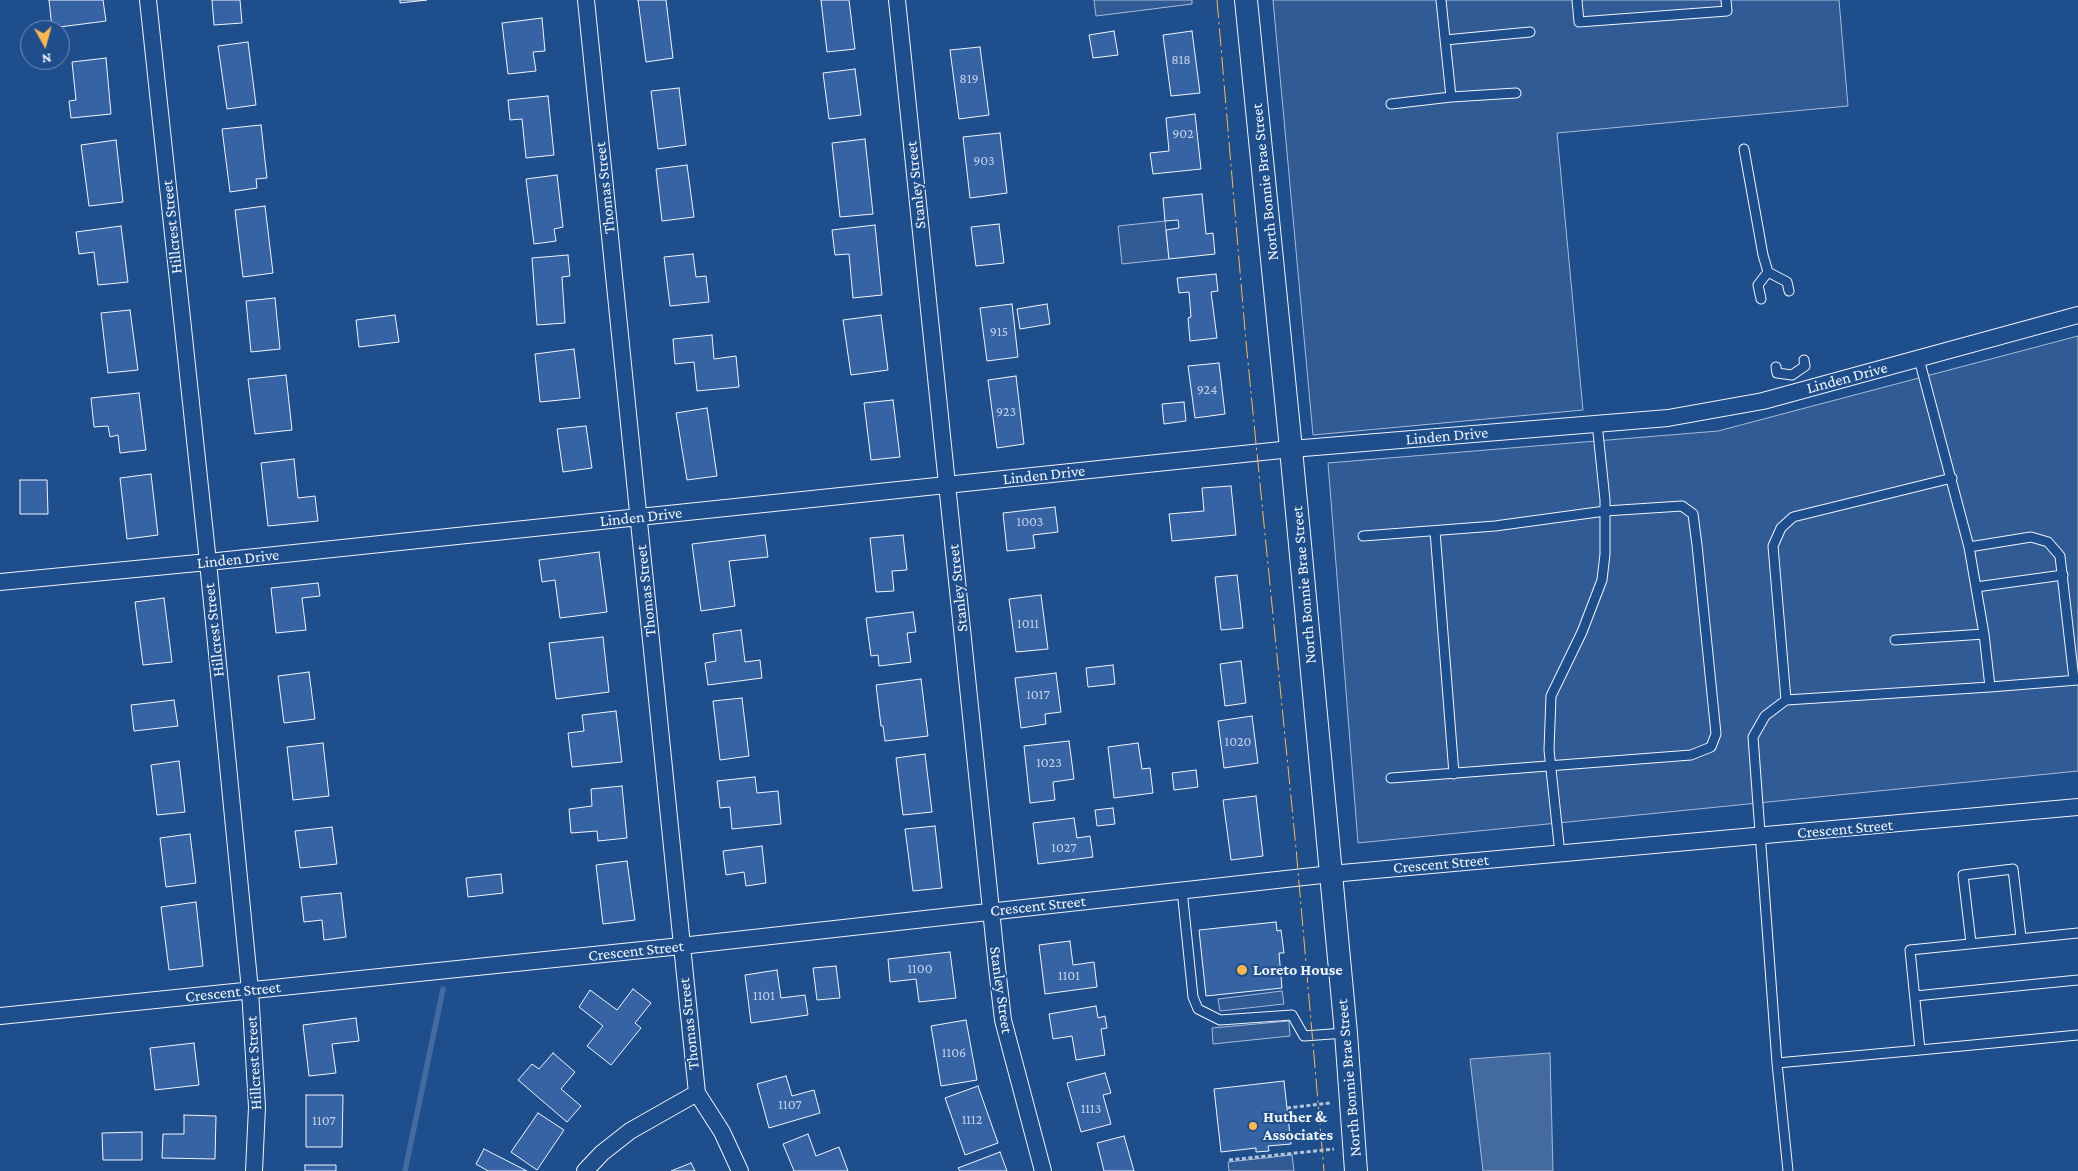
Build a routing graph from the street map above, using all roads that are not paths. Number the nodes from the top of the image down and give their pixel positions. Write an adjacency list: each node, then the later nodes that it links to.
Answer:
1 (148, 0): 32 (street, Hillcrest Street)
2 (586, 0): 28 (street, Thomas Street)
3 (897, 0): 26 (street, Stanley Street)
4 (1246, 0): 24 (main road, North Bonnie Brae Street)
5 (1440, 0): 9 (lane)
6 (1577, 0): 7 (lane)
7 (1726, 0)
8 (1530, 32): 9 (lane)
9 (1445, 40): 11 (lane)
10 (1516, 92): 11 (lane)
11 (1451, 97): 12 (lane)
12 (1391, 104)
13 (1744, 149): 14 (lane)
14 (1768, 272): 15 (lane); 16 (lane)
15 (1789, 290)
16 (1761, 299)
17 (2078, 315): 18 (street, Linden Drive)
18 (1919, 359): 22 (street, Linden Drive); 25 (lane)
19 (1804, 360): 21 (lane)
20 (1776, 367): 21 (lane)
21 (1792, 375): 22 (lane)
22 (1796, 392): 23 (street, Linden Drive)
23 (1597, 424): 24 (street, Linden Drive); 27 (lane)
24 (1291, 449): 26 (street, Linden Drive); 47 (main road, North Bonnie Brae Street)
25 (1952, 478): 31 (lane); 40 (lane)
26 (947, 485): 28 (street, Linden Drive); 49 (street, Stanley Street)
27 (1605, 511): 29 (lane); 41 (lane); 41 (lane)
28 (639, 517): 32 (street, Linden Drive); 53 (street, Thomas Street)
29 (1434, 530): 30 (lane); 42 (lane)
30 (1363, 536)
31 (1969, 547): 33 (lane); 35 (lane)
32 (208, 562): 34 (street, Linden Drive); 55 (street, Hillcrest Street)
33 (2063, 575): 35 (lane); 38 (lane)
34 (0, 582)
35 (1976, 587): 36 (lane)
36 (1984, 634): 37 (lane); 39 (lane)
37 (1895, 640)
38 (2076, 680): 39 (lane)
39 (1990, 687): 40 (lane)
40 (1786, 700): 45 (lane)
41 (1551, 767): 42 (lane); 46 (lane)
42 (1454, 774): 43 (lane)
43 (1391, 778)
44 (2078, 807): 45 (street, Crescent Street)
45 (1761, 836): 46 (street, Crescent Street); 61 (lane)
46 (1560, 854): 47 (street, Crescent Street)
47 (1331, 874): 48 (street, Crescent Street); 58 (main road, North Bonnie Brae Street)
48 (1182, 890): 49 (street, Crescent Street); 58 (lane)
49 (991, 911): 53 (street, Crescent Street); 66 (street, Stanley Street)
50 (2078, 933): 51 (lane)
51 (2021, 937): 52 (lane); 52 (lane)
52 (1971, 943): 56 (lane)
53 (681, 946): 55 (street, Crescent Street); 62 (street, Thomas Street)
54 (2078, 980): 56 (lane)
55 (250, 990): 57 (street, Crescent Street); 63 (street, Hillcrest Street)
56 (1914, 996): 60 (lane)
57 (0, 1016)
58 (1346, 1033): 67 (main road, North Bonnie Brae Street)
59 (2078, 1035): 60 (lane)
60 (1920, 1050): 61 (lane)
61 (1777, 1063): 68 (lane)
62 (697, 1093): 64 (street); 65 (street, Thomas Street)
63 (254, 1171)
64 (585, 1171)
65 (740, 1171)
66 (1043, 1171)
67 (1356, 1171)
68 (1788, 1171)

